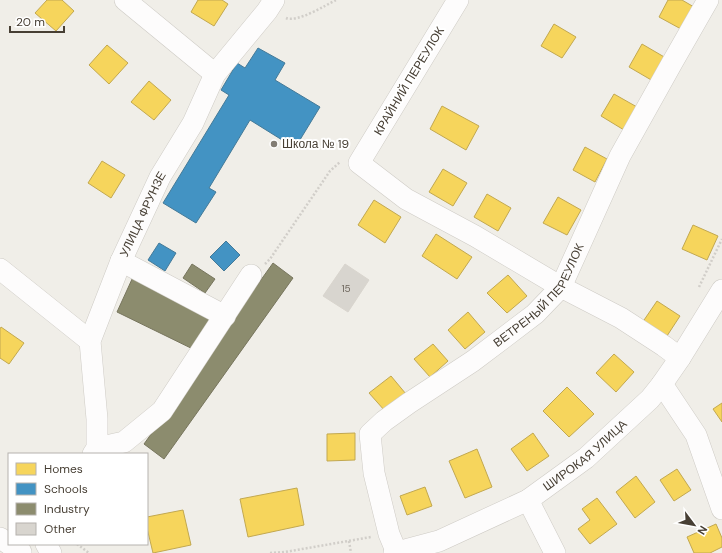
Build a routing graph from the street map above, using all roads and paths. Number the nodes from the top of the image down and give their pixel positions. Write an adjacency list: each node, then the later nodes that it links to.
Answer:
1 (124, 0): 6 (street)
2 (336, 0): 5 (path)
3 (458, 0): 7 (street, КРАЙНИЙ ПЕРЕУЛОК)
4 (708, 0): 12 (street, ВЕТРЕНЫЙ ПЕРЕУЛОК)
5 (270, 5): 6 (street, УЛИЦА ФРУНЗЕ)
6 (215, 74): 9 (street, УЛИЦА ФРУНЗЕ)
7 (359, 162): 11 (path); 12 (street)
8 (722, 239): 13 (path)
9 (121, 261): 15 (street); 16 (street, УЛИЦА ФРУНЗЕ)
10 (0, 269): 16 (street)
11 (251, 275): 15 (street)
12 (561, 287): 17 (street); 25 (street, ВЕТРЕНЫЙ ПЕРЕУЛОК)
13 (698, 289)
14 (722, 290): 17 (street, ШИРОКАЯ УЛИЦА)
15 (225, 316): 19 (street)
16 (90, 341): 19 (street, УЛИЦА ФРУНЗЕ)
17 (680, 358): 18 (street, ШИРОКАЯ УЛИЦА)
18 (662, 384): 20 (street, ШИРОКАЯ УЛИЦА); 21 (street)
19 (95, 451)
20 (528, 500): 25 (street, ШИРОКАЯ УЛИЦА); 30 (street)
21 (722, 509)
22 (349, 541): 25 (path); 28 (path); 29 (path)
23 (14, 545): 26 (street)
24 (78, 545): 27 (path)
25 (394, 548)
26 (24, 550)
27 (89, 553)
28 (270, 553)
29 (351, 553)
30 (555, 553)

